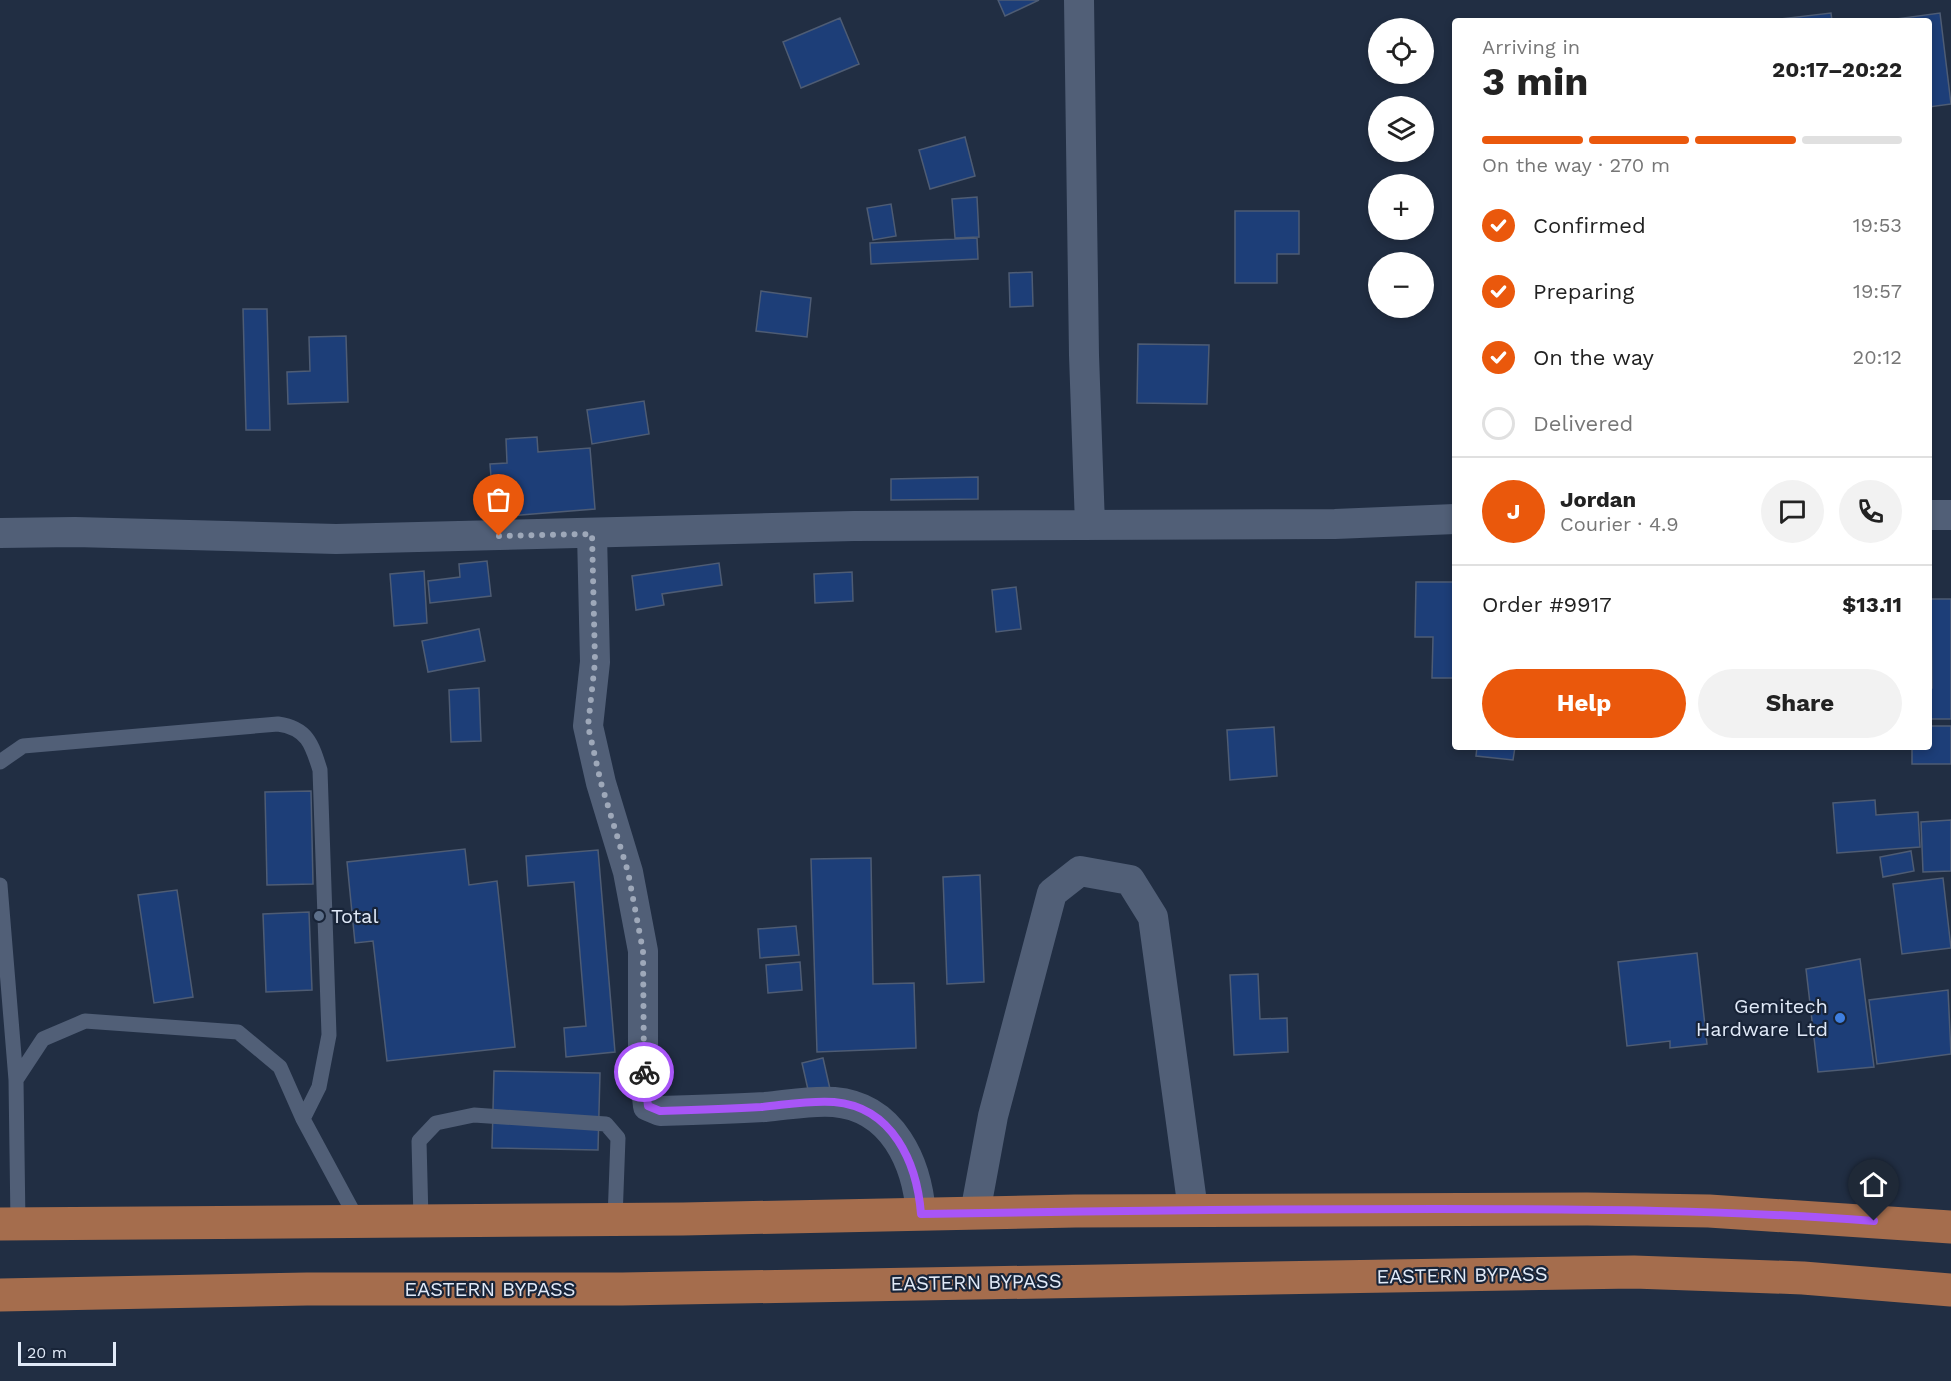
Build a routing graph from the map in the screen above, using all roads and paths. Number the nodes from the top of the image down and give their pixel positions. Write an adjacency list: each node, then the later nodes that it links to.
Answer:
1 (1079, 0): 5 (street)
2 (1932, 515): 3 (street)
3 (1951, 515)
4 (1452, 519): 5 (street)
5 (1090, 525): 7 (street)
6 (0, 533): 7 (street)
7 (592, 534): 14 (street)
8 (0, 762): 11 (lane)
9 (0, 885): 10 (lane)
10 (16, 1080): 11 (lane); 18 (lane)
11 (303, 1119): 17 (lane)
12 (1192, 1210): 13 (main road); 13 (street); 19 (main road)
13 (975, 1213): 14 (main road)
14 (921, 1214): 15 (main road)
15 (615, 1219): 16 (main road); 16 (lane)
16 (421, 1220): 17 (main road)
17 (358, 1221): 18 (main road)
18 (9, 1224)
19 (1951, 1227)
20 (1951, 1290): 21 (main road, EASTERN BYPASS)
21 (0, 1295)

